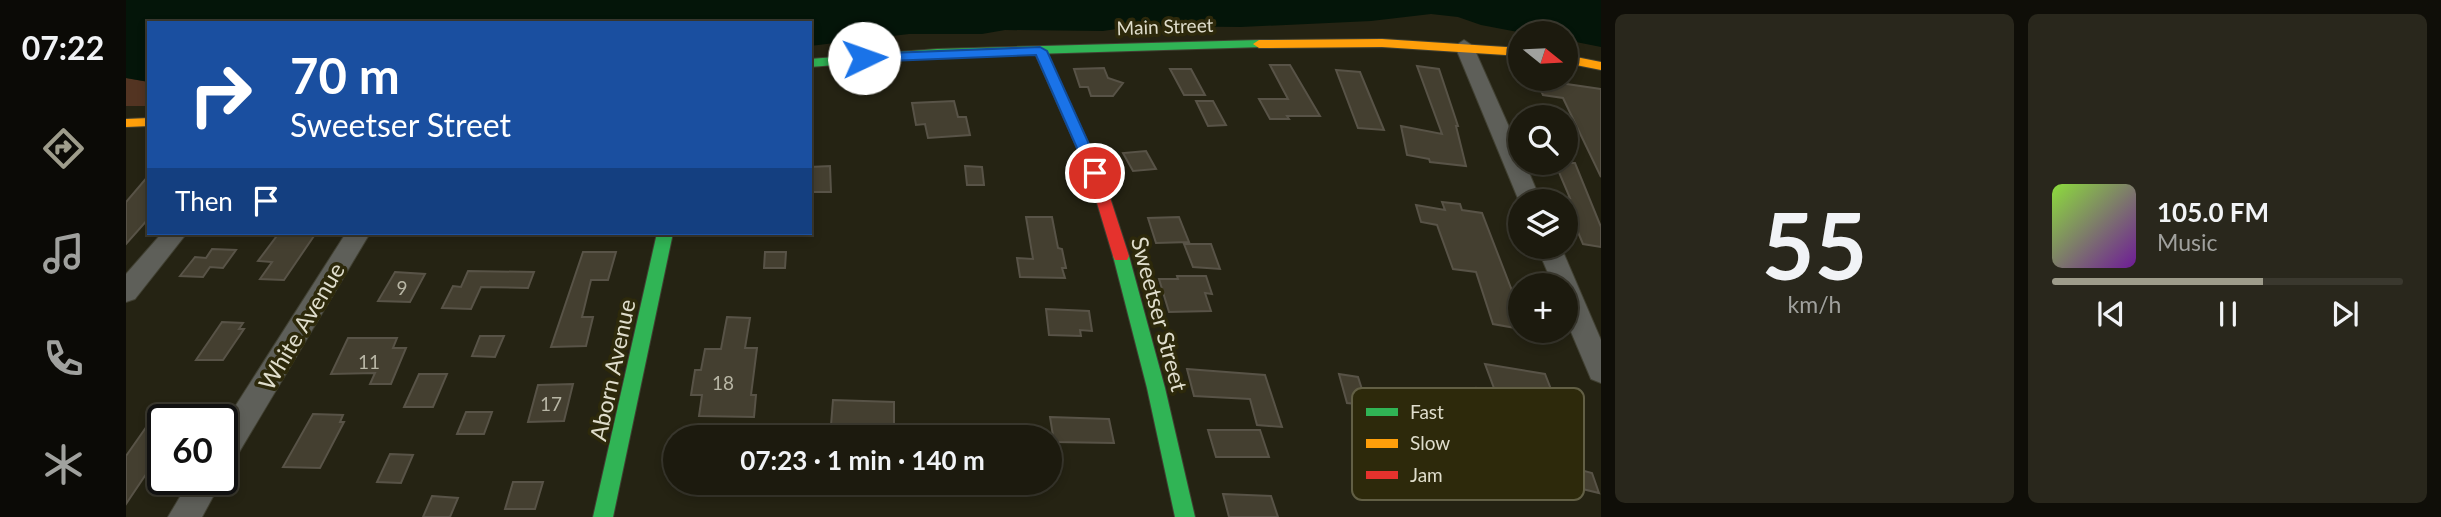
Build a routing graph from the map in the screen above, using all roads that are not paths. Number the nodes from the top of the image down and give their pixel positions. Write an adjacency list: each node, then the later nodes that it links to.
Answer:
1 (1464, 46): 2 (main road, Main Street); 3 (main road, Main Street); 9 (street)
2 (1040, 51): 5 (main road, Main Street); 20 (main road, Sweetser Street)
3 (1508, 51)
4 (1578, 61): 6 (main road)
5 (812, 63)
6 (1601, 66)
7 (147, 122): 8 (main road)
8 (126, 123)
9 (1525, 189)
10 (173, 235): 13 (street)
11 (357, 235): 16 (street, White Avenue)
12 (665, 235): 19 (main road, Aborn Avenue)
13 (126, 292)
14 (1578, 316): 15 (street)
15 (1601, 371)
16 (238, 428)
17 (198, 495): 18 (street)
18 (184, 517)
19 (603, 517)
20 (1185, 517)

